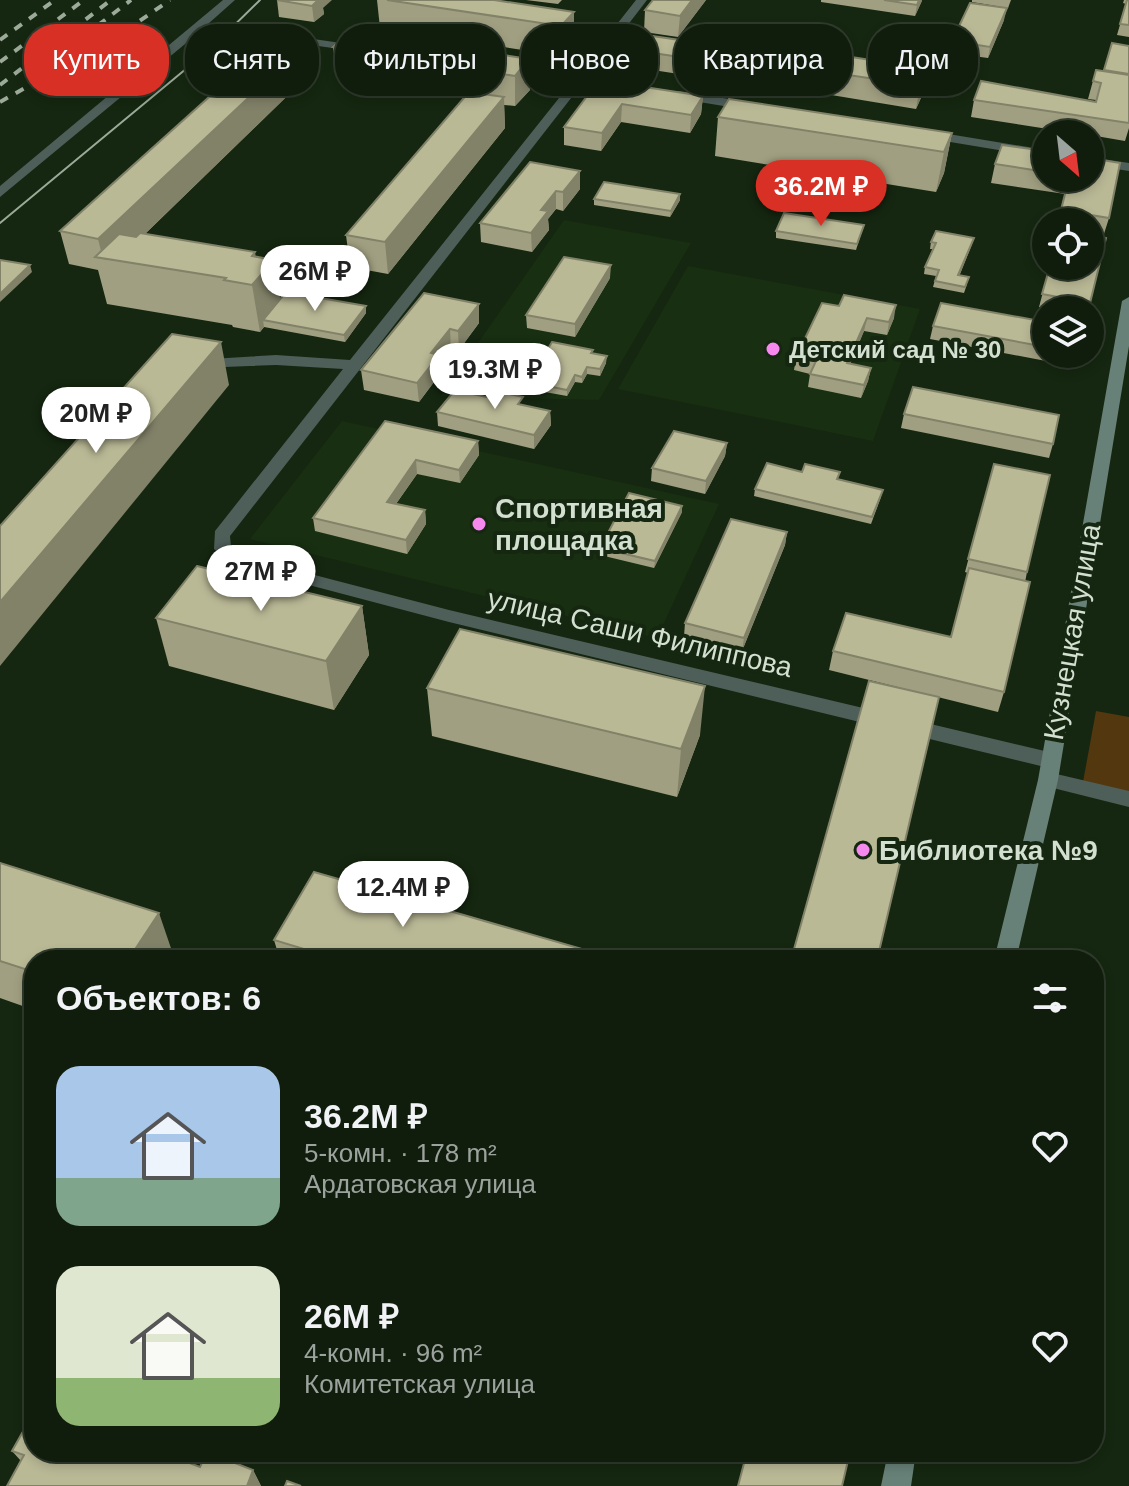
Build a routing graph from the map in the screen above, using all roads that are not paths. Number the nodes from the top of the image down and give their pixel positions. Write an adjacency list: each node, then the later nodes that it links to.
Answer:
1 (230, 0): 3 (street)
2 (642, 0): 4 (street)
3 (202, 24)
4 (622, 24)
5 (185, 39): 13 (street)
6 (669, 94): 8 (street)
7 (564, 96): 16 (street)
8 (762, 109)
9 (915, 133): 10 (street)
10 (1032, 152)
11 (1104, 163): 12 (street)
12 (1129, 167)
13 (0, 193)
14 (1129, 301): 17 (street, Кузнецкая улица)
15 (177, 365): 16 (street)
16 (355, 365): 17 (street, улица Саши Филиппова)
17 (1048, 770): 18 (street, улица Саши Филиппова); 19 (street, Кузнецкая улица)
18 (1129, 799)
19 (1007, 950)
20 (900, 1462): 21 (street)
21 (896, 1486)

